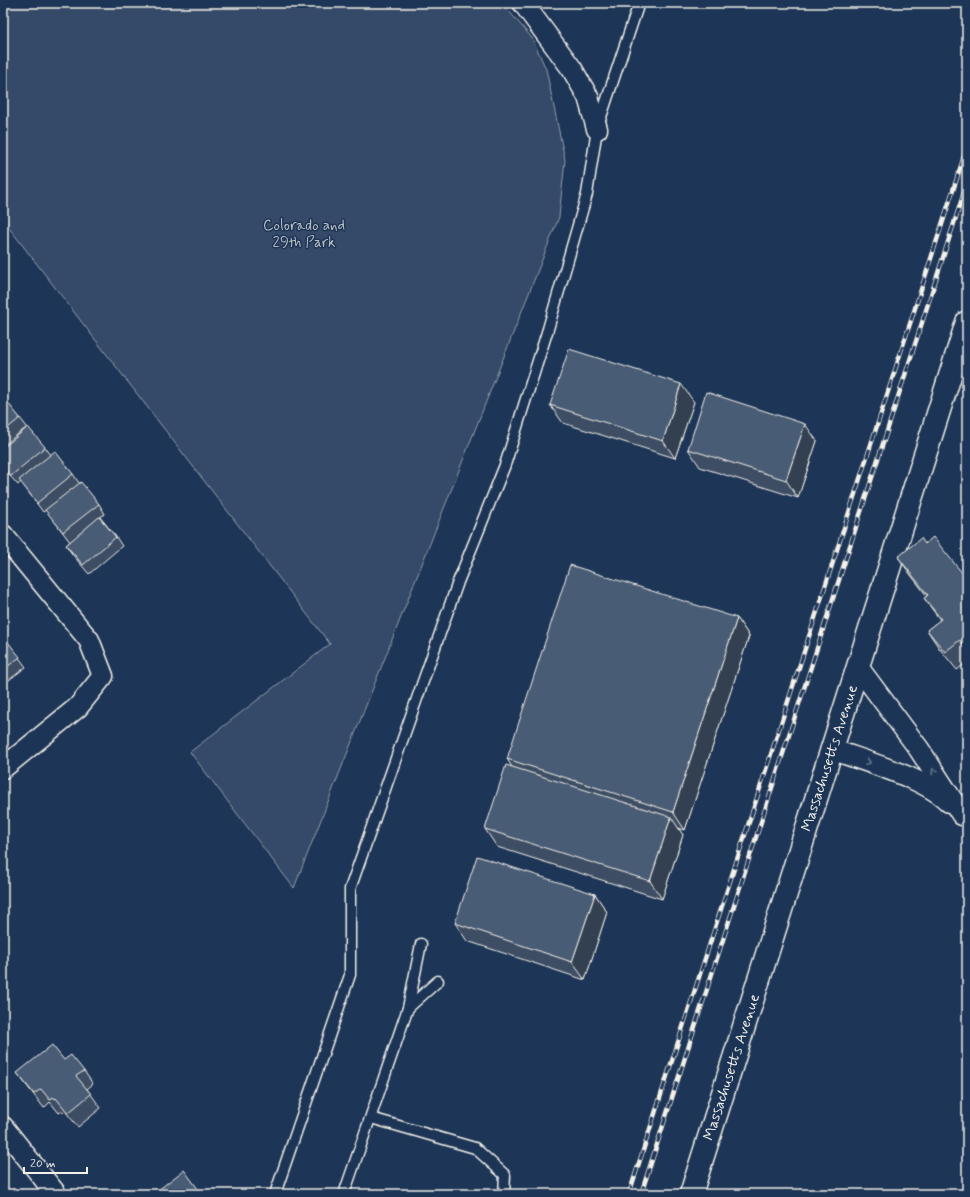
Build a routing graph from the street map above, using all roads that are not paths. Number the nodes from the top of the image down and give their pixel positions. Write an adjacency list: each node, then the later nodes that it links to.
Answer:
1 (523, 3): 3 (street)
2 (639, 3): 3 (lane)
3 (597, 129): 16 (lane)
4 (967, 322): 6 (main road, Massachusetts Avenue)
5 (3, 536): 8 (street)
6 (858, 667): 7 (main road, Massachusetts Avenue); 9 (street, one-way to 6)
7 (831, 749): 9 (street, one-way to 9); 19 (main road, Massachusetts Avenue)
8 (3, 768)
9 (965, 818)
10 (421, 944): 12 (lane)
11 (438, 981): 12 (lane)
12 (408, 1008): 13 (lane)
13 (371, 1118): 17 (lane); 18 (lane)
14 (3, 1127): 15 (street)
15 (56, 1194)
16 (275, 1194)
17 (344, 1194)
18 (504, 1194)
19 (691, 1194)

